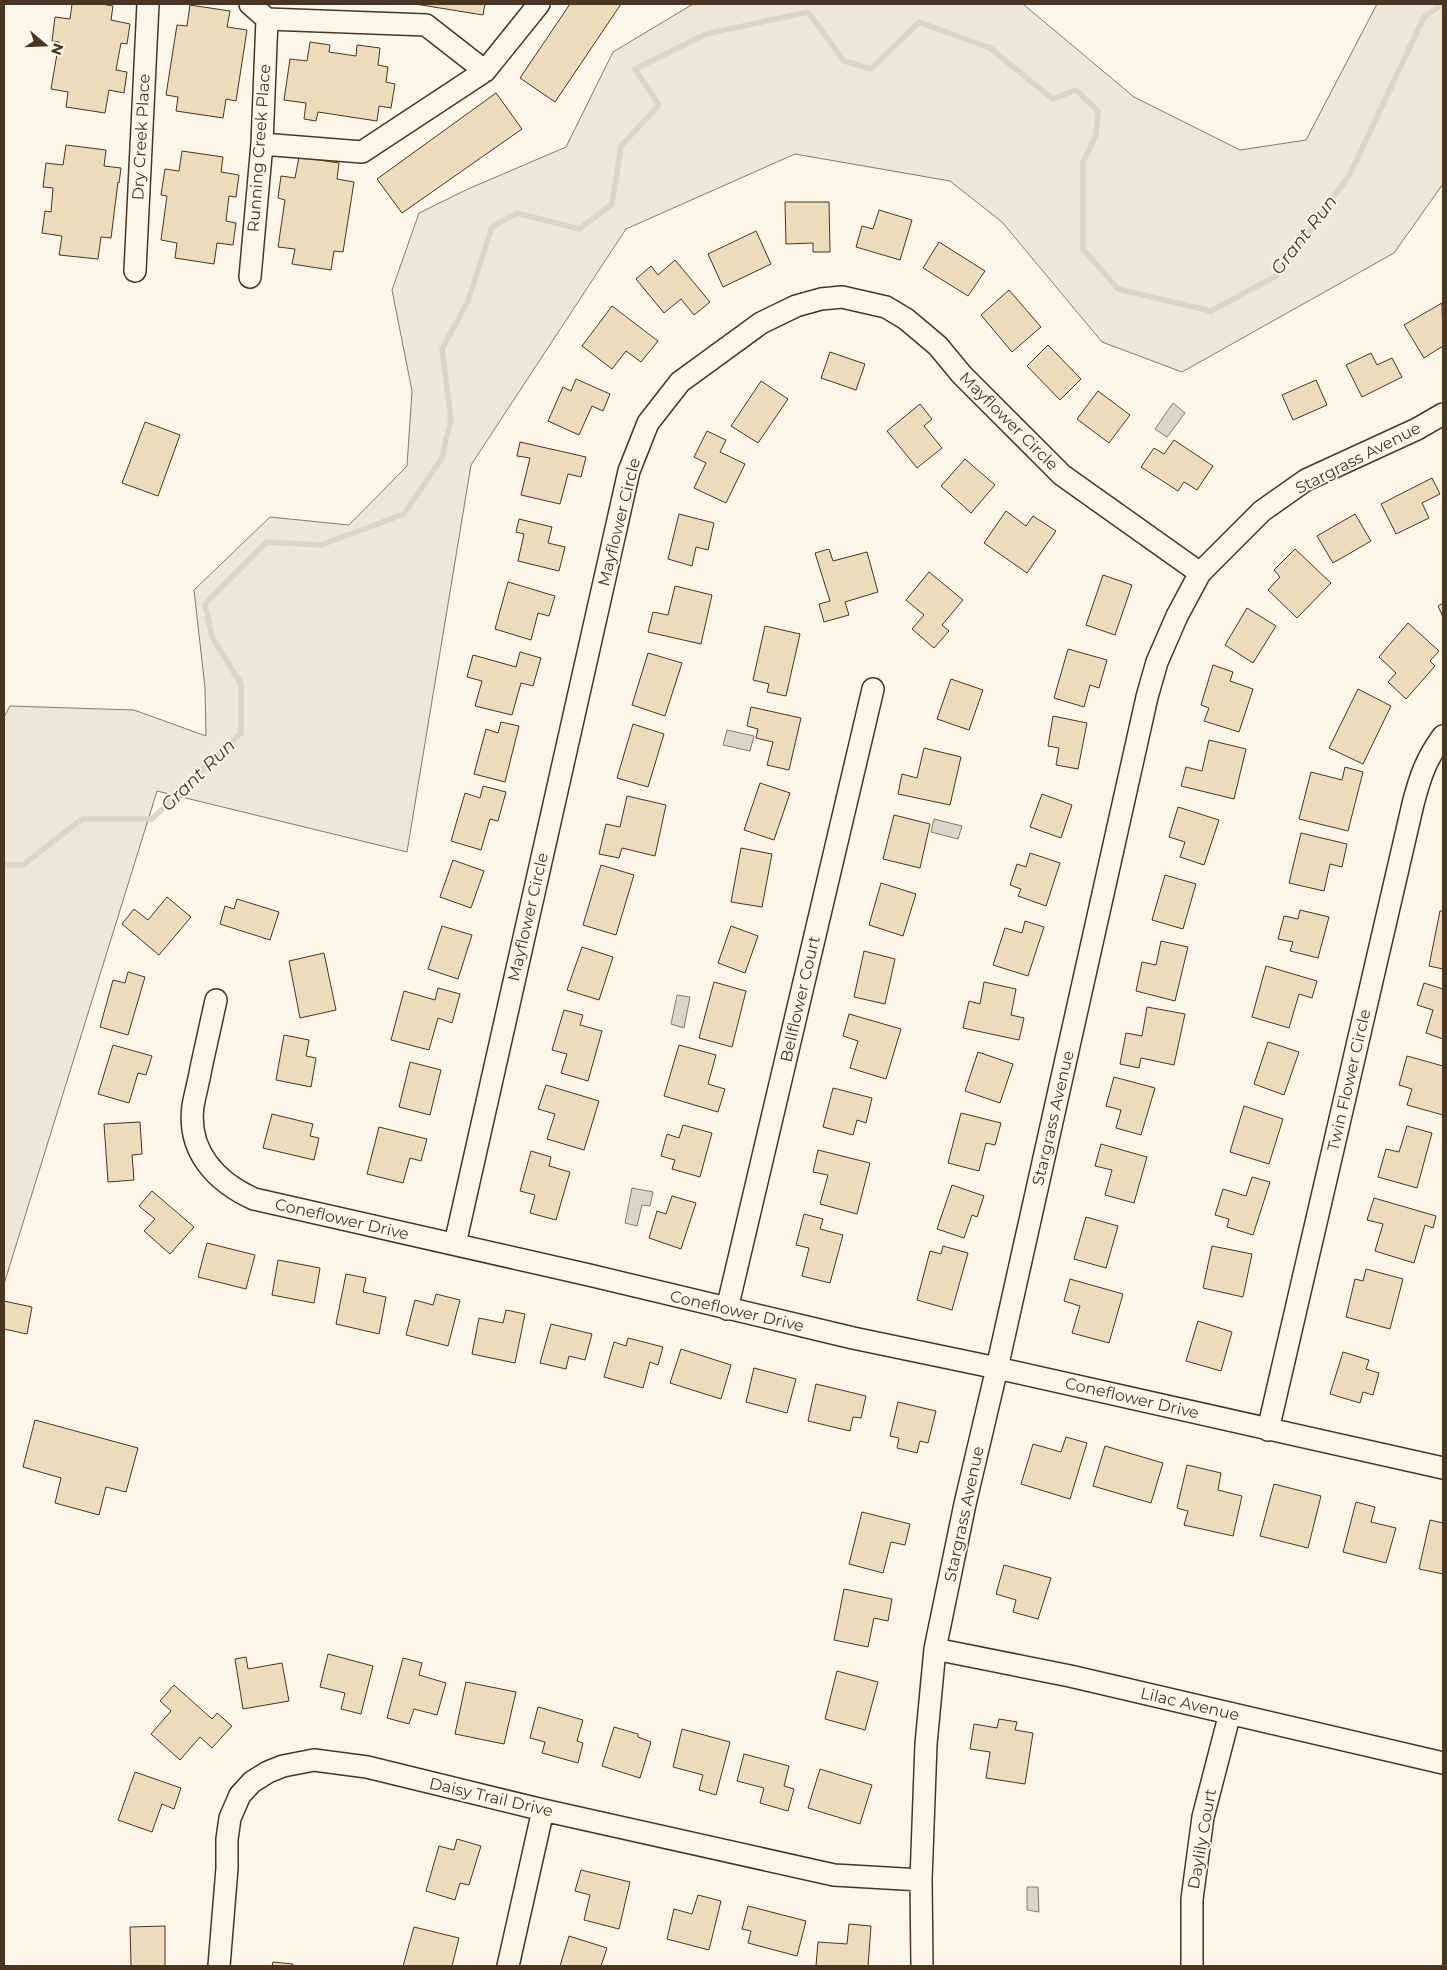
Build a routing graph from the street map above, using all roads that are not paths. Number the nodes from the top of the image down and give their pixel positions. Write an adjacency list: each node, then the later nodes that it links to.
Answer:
1 (148, 4): 7 (street, Dry Creek Place)
2 (250, 4): 4 (street)
3 (540, 4): 5 (street)
4 (267, 19): 5 (street); 6 (street, Running Creek Place)
5 (485, 71): 6 (street)
6 (262, 144): 8 (street, Running Creek Place)
7 (135, 271)
8 (250, 277)
9 (1443, 414): 10 (street, Stargrass Avenue)
10 (1200, 573): 14 (street, Mayflower Circle); 16 (street, Stargrass Avenue)
11 (873, 689): 15 (street, Bellflower Court)
12 (1443, 736): 17 (street, Twin Flower Circle)
13 (216, 1000): 14 (street, Coneflower Drive)
14 (455, 1244): 15 (street, Coneflower Drive)
15 (727, 1309): 16 (street, Coneflower Drive)
16 (997, 1368): 17 (street, Coneflower Drive); 19 (street, Stargrass Avenue)
17 (1268, 1430): 18 (street, Coneflower Drive)
18 (1443, 1468)
19 (935, 1649): 20 (street, Lilac Avenue); 23 (street, Stargrass Avenue)
20 (1230, 1714): 21 (street, Lilac Avenue); 27 (street, Daylily Court)
21 (1443, 1763)
22 (543, 1810): 23 (street, Daisy Trail Drive); 24 (street, Daisy Trail Drive); 25 (street)
23 (921, 1880): 26 (street, Stargrass Avenue)
24 (219, 1966)
25 (508, 1966)
26 (922, 1966)
27 (1192, 1966)

